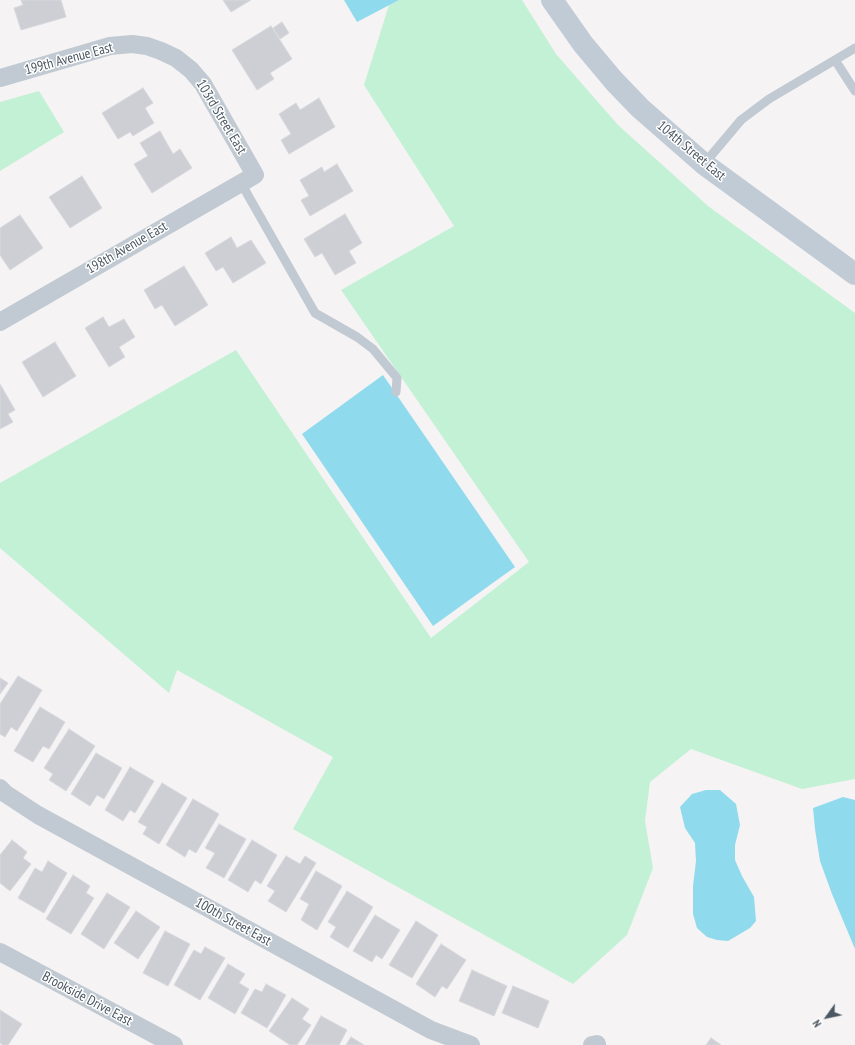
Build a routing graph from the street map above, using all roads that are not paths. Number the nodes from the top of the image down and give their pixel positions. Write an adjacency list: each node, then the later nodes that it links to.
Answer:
1 (552, 0): 7 (street, 104th Street East)
2 (855, 48): 4 (lane)
3 (161, 51): 5 (street, 199th Avenue East); 8 (street, 103rd Street East)
4 (835, 60): 6 (lane); 7 (lane)
5 (0, 78)
6 (855, 91)
7 (704, 164): 9 (street, 104th Street East)
8 (248, 179): 10 (street, 198th Avenue East); 11 (lane)
9 (855, 274)
10 (0, 322)
11 (396, 392)
12 (0, 788): 14 (street, 100th Street East)
13 (0, 952): 15 (street, Brookside Drive East)
14 (428, 1038): 16 (street, 100th Street East)
15 (174, 1045)
16 (471, 1045)

